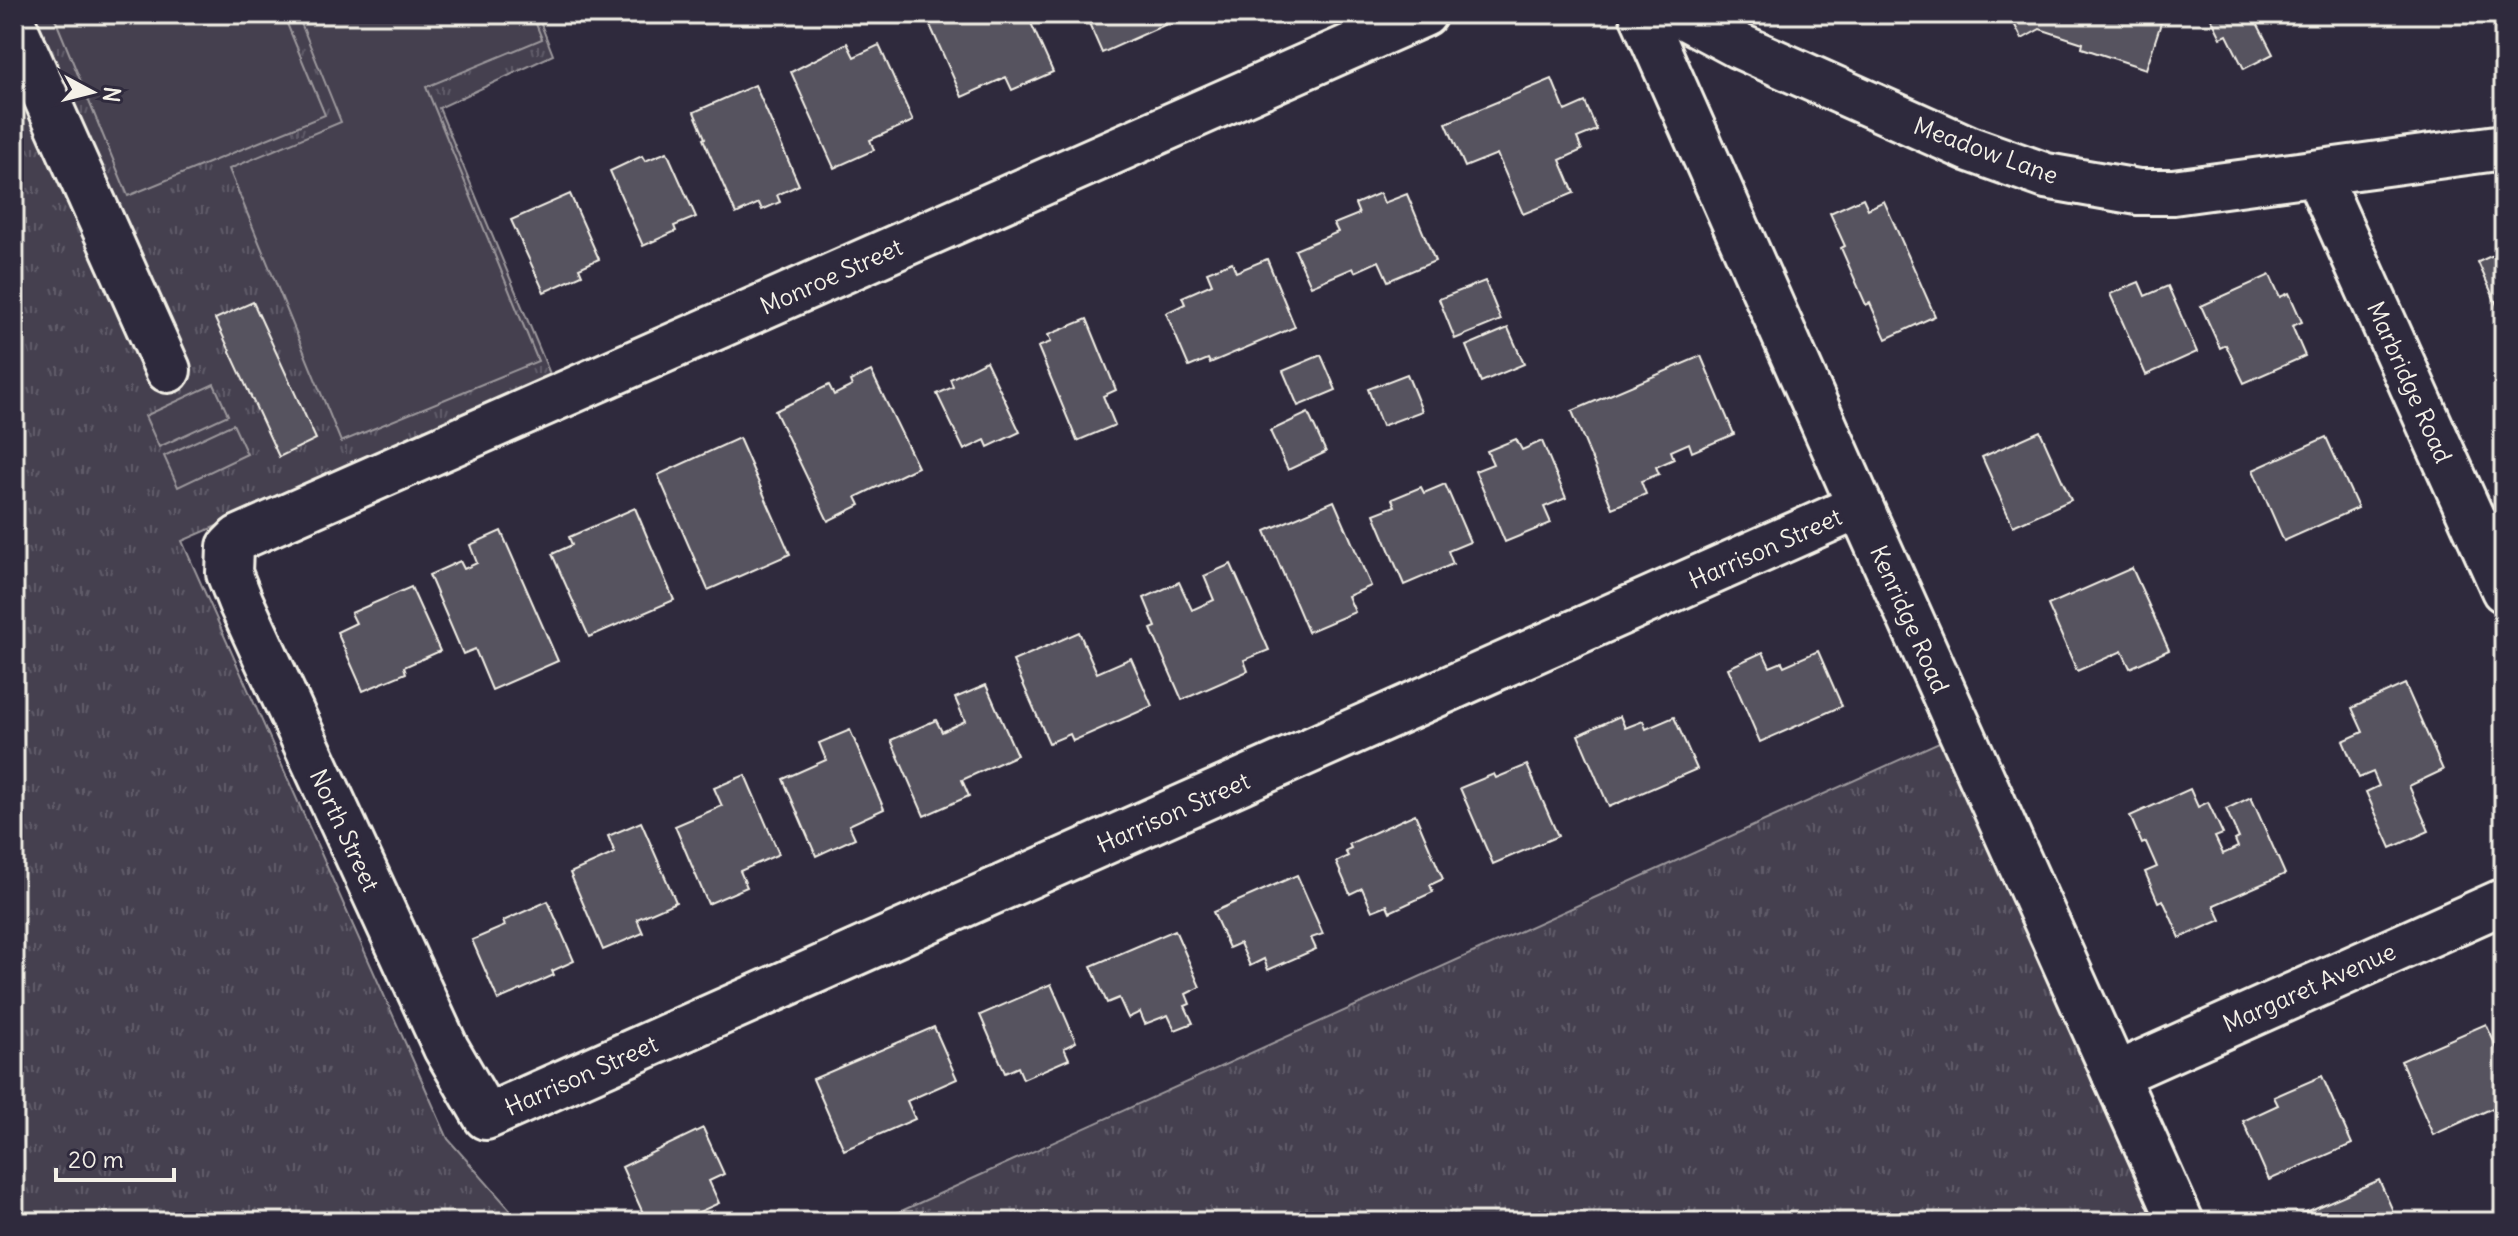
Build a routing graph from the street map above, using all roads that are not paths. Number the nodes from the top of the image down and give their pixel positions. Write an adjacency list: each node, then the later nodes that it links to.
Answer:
1 (1424, 14): 9 (street, Monroe Street)
2 (1642, 14): 8 (street, Kenridge Road)
3 (1679, 14): 6 (street, Meadow Lane)
4 (14, 26): 7 (street)
5 (2504, 147): 6 (street, Meadow Lane)
6 (2317, 174): 10 (street, Marbridge Road)
7 (168, 370)
8 (1860, 506): 12 (street, Kenridge Road); 13 (street, Harrison Street)
9 (239, 538): 13 (street, North Street)
10 (2504, 590)
11 (2504, 901): 12 (street, Margaret Avenue)
12 (2115, 1075): 14 (street, Kenridge Road)
13 (486, 1117)
14 (2181, 1222)

